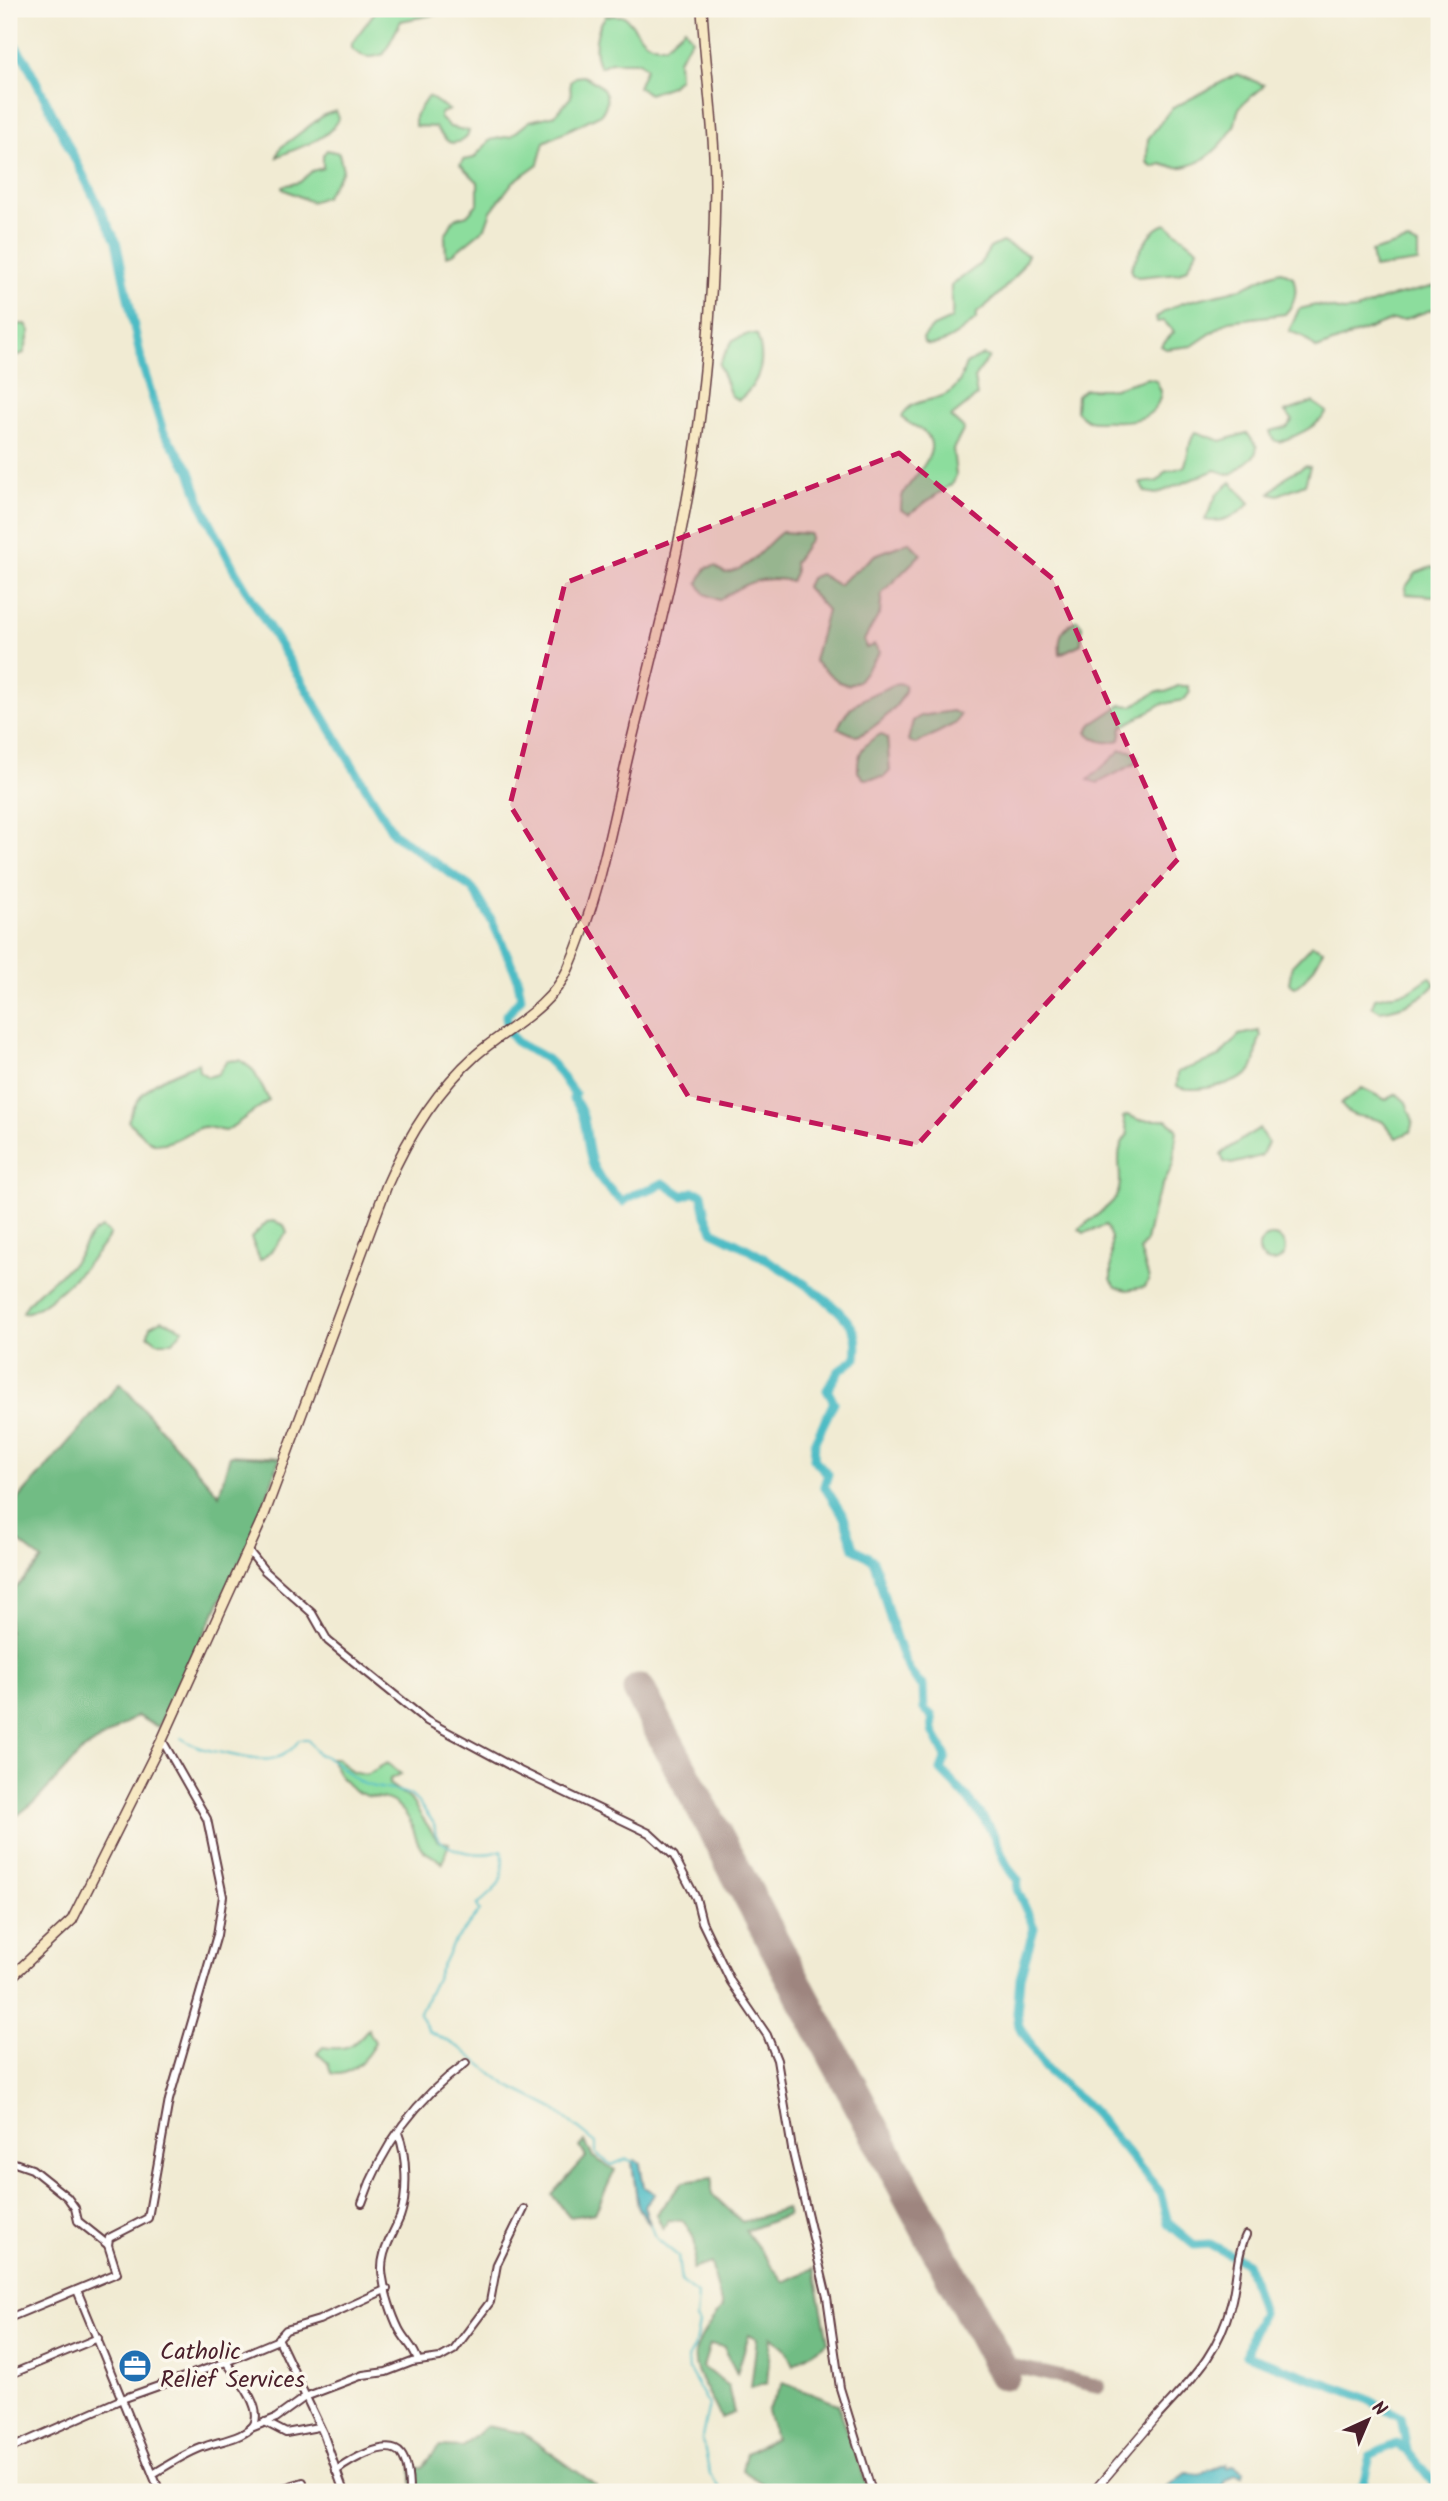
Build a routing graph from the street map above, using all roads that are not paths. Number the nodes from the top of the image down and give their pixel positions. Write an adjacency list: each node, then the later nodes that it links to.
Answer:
1 (702, 9): 2 (main road)
2 (248, 1550): 3 (main road); 34 (street)
3 (162, 1740): 4 (main road); 11 (street)
4 (9, 1979)
5 (466, 2063): 6 (street)
6 (398, 2133): 8 (street); 12 (street)
7 (9, 2161): 11 (street)
8 (362, 2203)
9 (524, 2208): 17 (street)
10 (1246, 2235): 22 (street)
11 (107, 2245): 13 (street)
12 (387, 2289): 15 (street); 17 (street)
13 (77, 2290): 14 (street); 16 (street)
14 (9, 2318)
15 (278, 2338): 18 (street); 20 (street)
16 (98, 2339): 19 (street); 21 (street)
17 (418, 2361): 20 (street)
18 (226, 2362): 21 (street); 25 (street)
19 (9, 2375)
20 (305, 2397): 23 (street); 24 (street)
21 (122, 2399): 26 (street); 28 (street)
22 (1157, 2417): 35 (street)
23 (265, 2422): 24 (street); 25 (street)
24 (318, 2427): 27 (street)
25 (251, 2428): 28 (street)
26 (9, 2449)
27 (336, 2471): 32 (street); 33 (street)
28 (153, 2474): 30 (street)
29 (303, 2482): 31 (street)
30 (160, 2492)
31 (271, 2492)
32 (344, 2492)
33 (409, 2492)
34 (872, 2492)
35 (1093, 2492)

